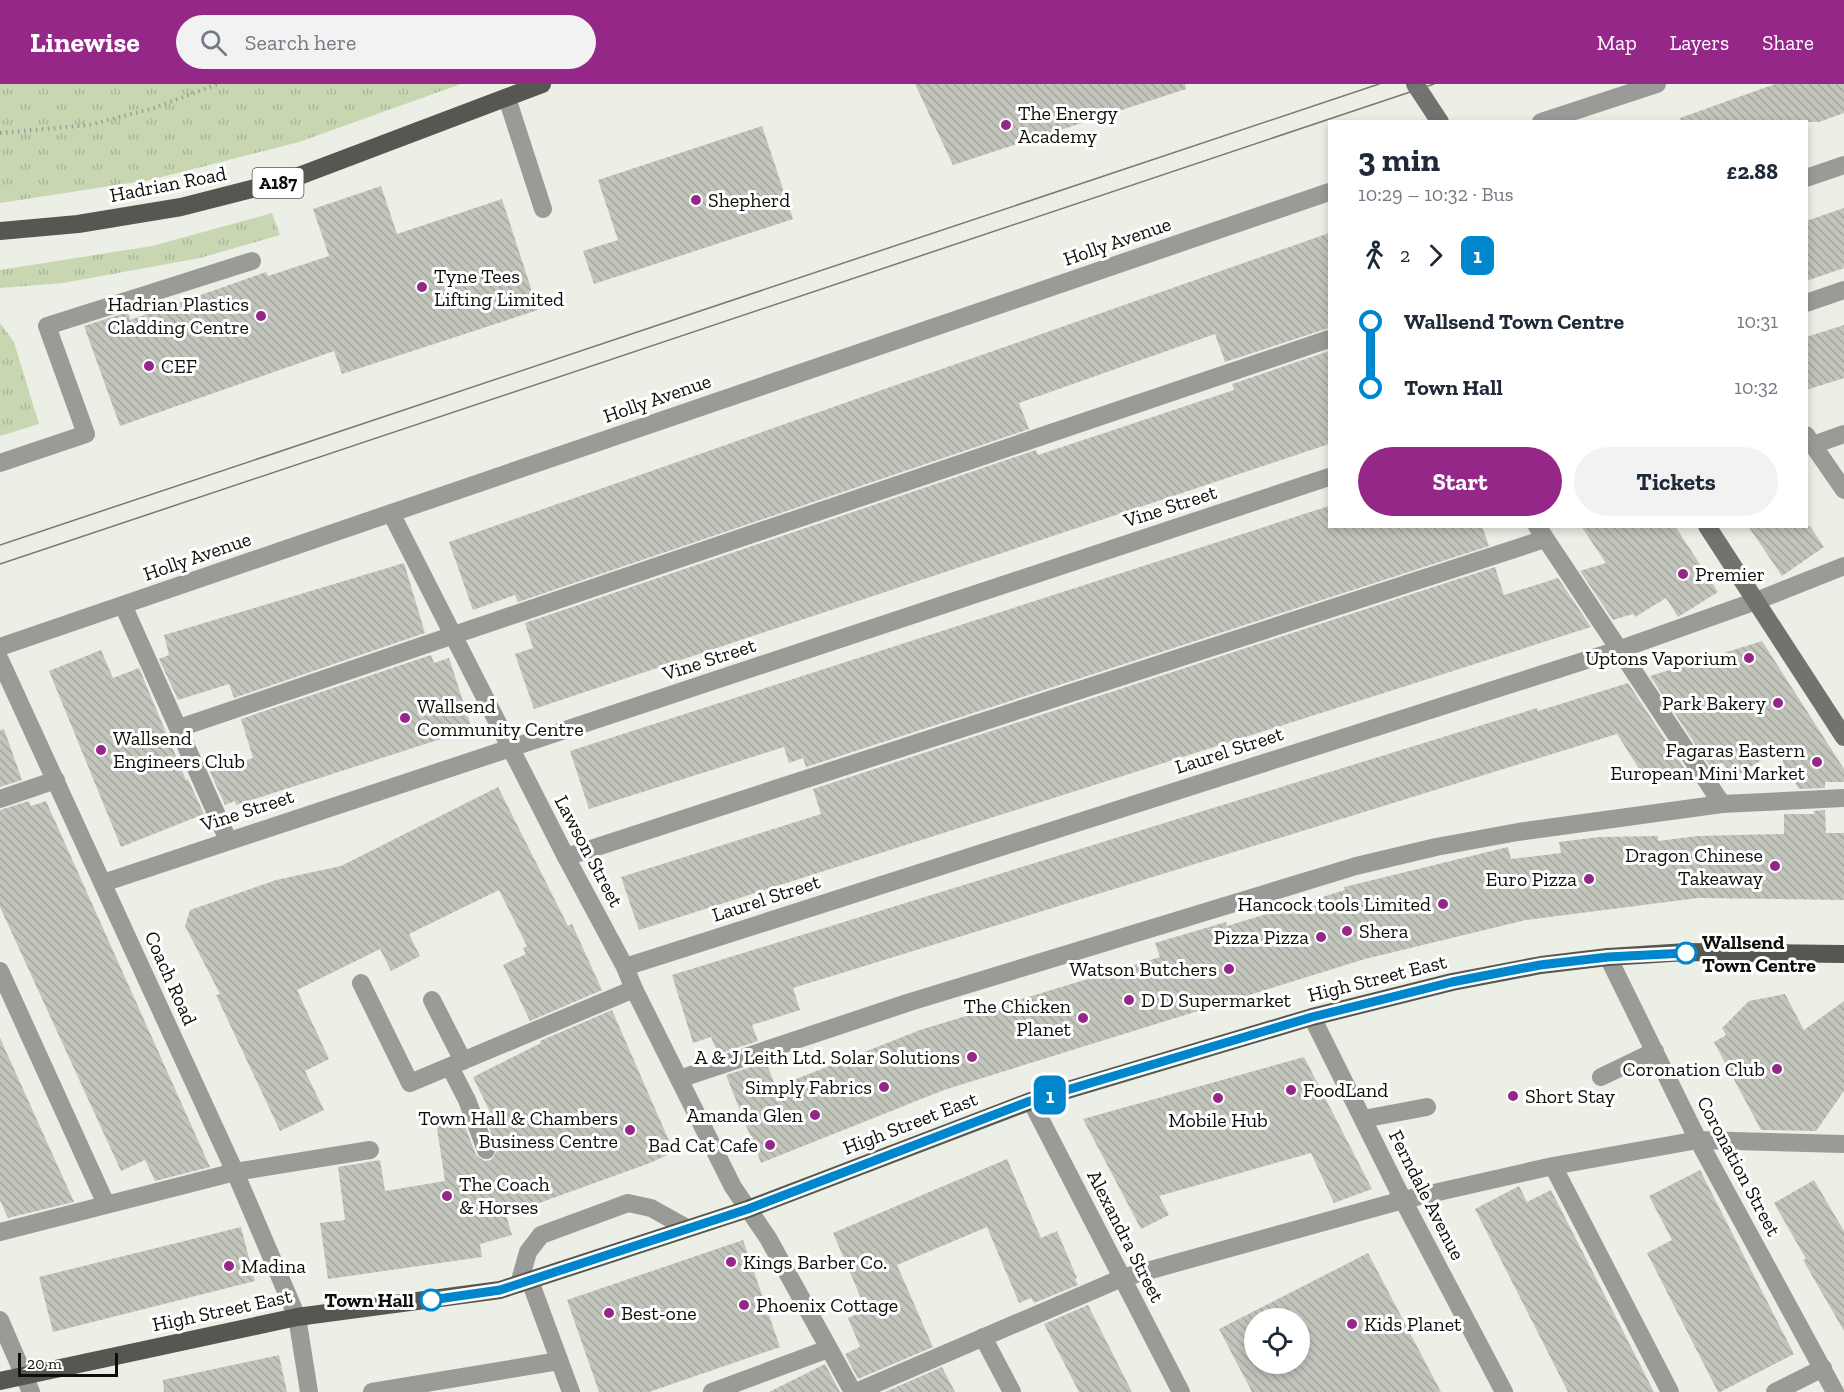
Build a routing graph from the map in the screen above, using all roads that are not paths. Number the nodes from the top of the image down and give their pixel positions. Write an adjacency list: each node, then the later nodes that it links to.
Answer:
1 (542, 84): 4 (main road, Hadrian Road / A187)
2 (1415, 84): 5 (street)
3 (1657, 84): 6 (street)
4 (507, 98): 10 (street); 11 (main road, Hadrian Road / A187)
5 (1439, 120)
6 (1547, 120)
7 (1844, 165): 8 (street)
8 (1808, 177)
9 (1328, 192): 21 (street, Holly Avenue)
10 (543, 209)
11 (0, 231)
12 (252, 261): 18 (street)
13 (1844, 290): 14 (street)
14 (1808, 302)
15 (1328, 339): 27 (street)
16 (1844, 434): 17 (street)
17 (1809, 440): 20 (street)
18 (0, 463)
19 (1328, 477): 33 (street, Vine Street)
20 (1844, 490)
21 (391, 513): 26 (street, Holly Avenue); 27 (street, Lawson Street)
22 (1708, 528): 25 (street)
23 (1541, 533): 29 (street); 39 (street)
24 (1844, 566): 25 (street, Laurel Street)
25 (1756, 601): 29 (street, Laurel Street); 32 (street)
26 (123, 605): 28 (street, Holly Avenue); 31 (street)
27 (453, 637): 31 (street); 33 (street, Lawson Street)
28 (0, 647)
29 (1618, 650): 37 (street); 43 (street, Laurel Street)
30 (0, 660): 34 (street, Coach Road)
31 (179, 728): 38 (street)
32 (1844, 737)
33 (511, 748): 38 (street, Vine Street); 39 (street, Lawson Street)
34 (56, 780): 36 (street); 40 (street, Coach Road)
35 (1844, 798): 37 (street)
36 (0, 799)
37 (1722, 804): 52 (street)
38 (228, 840): 40 (street, Vine Street)
39 (566, 857): 43 (street, Lawson Street)
40 (103, 883): 61 (street, Coach Road)
41 (1844, 954): 42 (main road, High Street East)
42 (1608, 957): 48 (main road, High Street East); 49 (street, Coronation Street)
43 (625, 967): 46 (street, Lawson Street)
44 (0, 971): 63 (street)
45 (361, 983): 50 (street)
46 (634, 989): 50 (street); 52 (street, Lawson Street)
47 (432, 1000): 50 (street)
48 (1312, 1017): 53 (main road, High Street East); 55 (street, Ferndale Avenue)
49 (1655, 1051): 51 (street); 56 (street, Coronation Street)
50 (457, 1064): 59 (street)
51 (1601, 1077)
52 (679, 1079): 64 (street, Lawson Street)
53 (1030, 1101): 64 (main road, High Street East); 67 (street, Alexandra Street)
54 (1427, 1107): 55 (street)
55 (1363, 1119): 62 (street, Ferndale Avenue)
56 (1698, 1140): 57 (street); 60 (street); 74 (street, Coronation Street)
57 (1844, 1144)
58 (370, 1150): 61 (street)
59 (486, 1150)
60 (1553, 1166): 62 (street); 85 (street)
61 (235, 1172): 63 (street); 69 (street, Coach Road)
62 (1403, 1200): 67 (street); 84 (street, Ferndale Avenue)
63 (106, 1204): 66 (street)
64 (748, 1209): 65 (main road, High Street East); 72 (street, Lawson Street)
65 (687, 1228): 68 (main road, High Street East); 68 (street)
66 (0, 1232)
67 (1122, 1278): 71 (street); 83 (street, Alexandra Street)
68 (524, 1282): 69 (main road, High Street East); 73 (street)
69 (297, 1317): 76 (main road, High Street East); 77 (street, Coach Road)
70 (0, 1320): 76 (street)
71 (983, 1337): 81 (street); 82 (street)
72 (828, 1349): 80 (street); 81 (street, Lawson Street)
73 (559, 1361): 78 (street); 79 (street)
74 (1823, 1368): 86 (street); 87 (street, Coronation Street)
75 (0, 1381): 76 (main road, High Street East)
76 (28, 1384)
77 (309, 1392)
78 (372, 1392)
79 (571, 1392)
80 (711, 1392)
81 (854, 1392)
82 (1012, 1392)
83 (1181, 1392)
84 (1504, 1392)
85 (1670, 1392)
86 (1775, 1392)
87 (1835, 1392)

